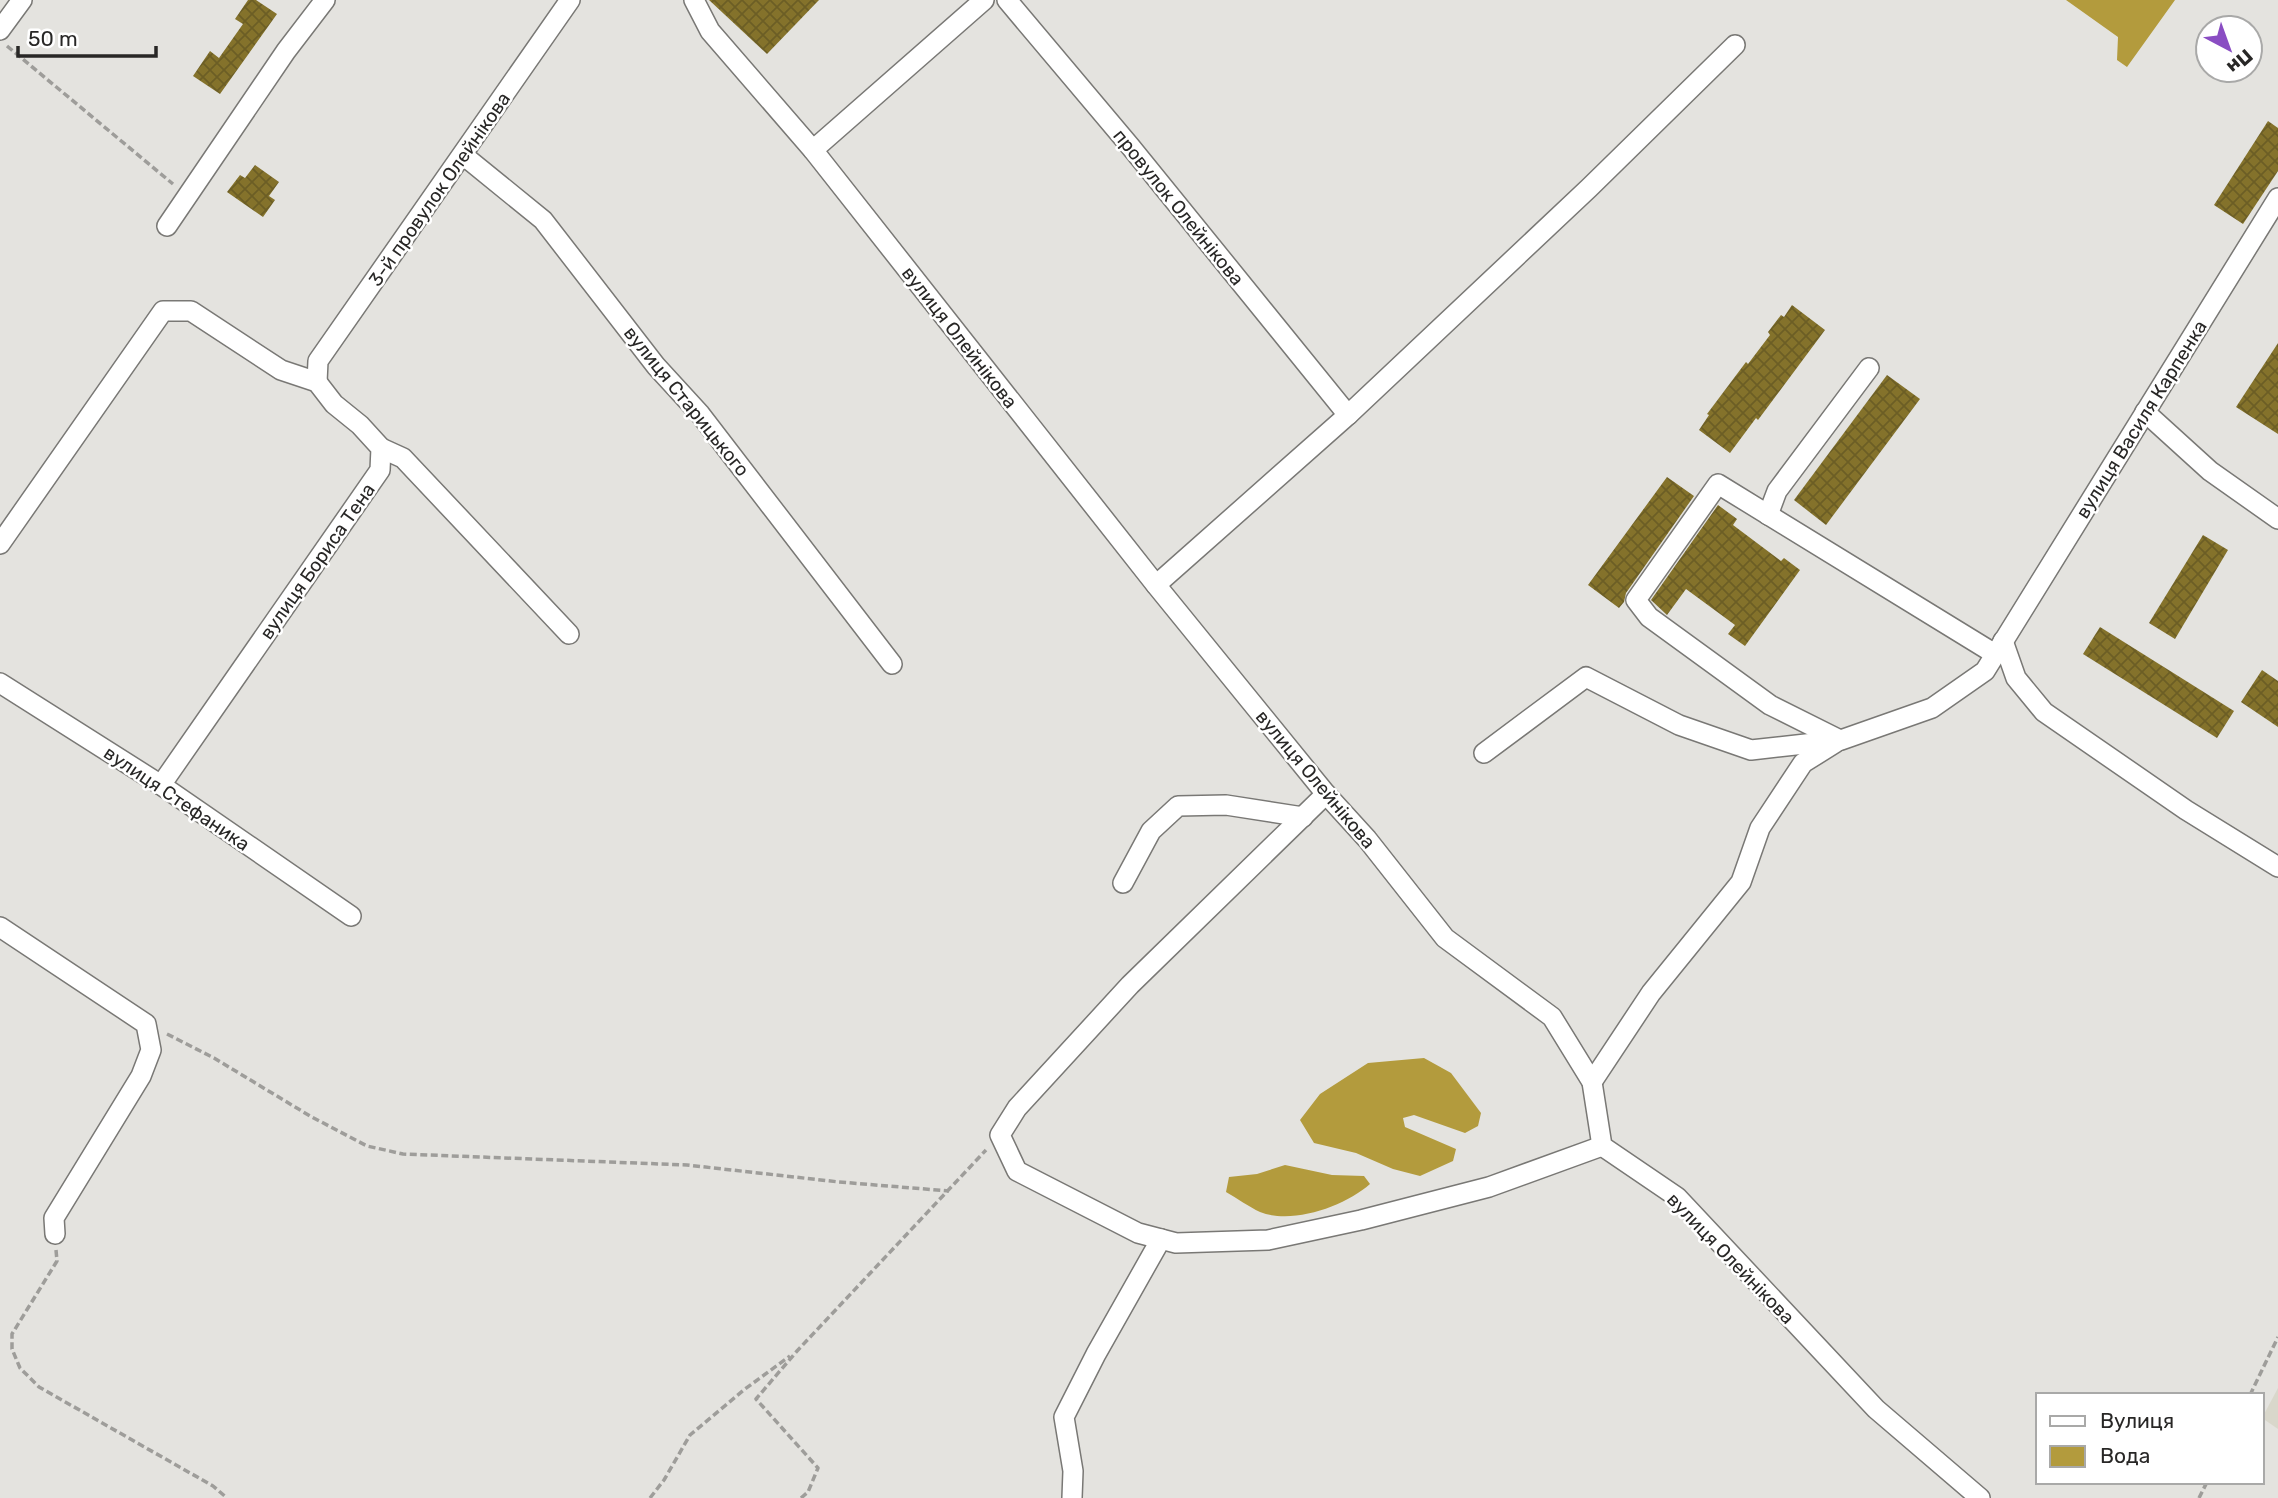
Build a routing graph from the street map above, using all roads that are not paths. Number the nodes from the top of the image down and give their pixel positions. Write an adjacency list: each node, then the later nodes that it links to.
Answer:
1 (22, 0): 7 (street)
2 (325, 0): 12 (street)
3 (570, 0): 10 (street, 3-й провулок Олейнікова)
4 (694, 0): 9 (street, вулиця Олейнікова)
5 (984, 0): 9 (street)
6 (1007, 0): 16 (street, провулок Олейнікова)
7 (0, 30)
8 (1735, 45): 16 (street)
9 (813, 150): 21 (street, вулиця Олейнікова)
10 (463, 155): 14 (street, 3-й провулок Олейнікова); 24 (street, вулиця Старицького)
11 (2278, 198): 15 (street, вулиця Василя Карпенка)
12 (167, 226)
13 (1869, 368): 18 (street)
14 (317, 382): 17 (street); 20 (street)
15 (2145, 412): 19 (street); 23 (street, вулиця Василя Карпенка)
16 (1348, 415): 21 (street)
17 (381, 448): 22 (street); 28 (street, вулиця Бориса Тена)
18 (1768, 515): 23 (street); 26 (street)
19 (2278, 519)
20 (0, 544)
21 (1156, 585): 29 (street, вулиця Олейнікова)
22 (569, 634)
23 (1999, 647): 26 (street, вулиця Василя Карпенка); 31 (street)
24 (892, 664)
25 (0, 683): 28 (street, вулиця Стефаника)
26 (1840, 740): 27 (street); 35 (street)
27 (1485, 752)
28 (161, 785): 33 (street, вулиця Стефаника)
29 (1326, 794): 30 (street); 35 (street, вулиця Олейнікова)
30 (1303, 817): 32 (street); 38 (street)
31 (2278, 867)
32 (1123, 883)
33 (351, 916)
34 (0, 927): 37 (street)
35 (1592, 1082): 36 (street, вулиця Олейнікова)
36 (1602, 1146): 38 (street); 40 (street, вулиця Олейнікова)
37 (55, 1234)
38 (1161, 1239): 39 (street)
39 (1072, 1498)
40 (1980, 1498)

